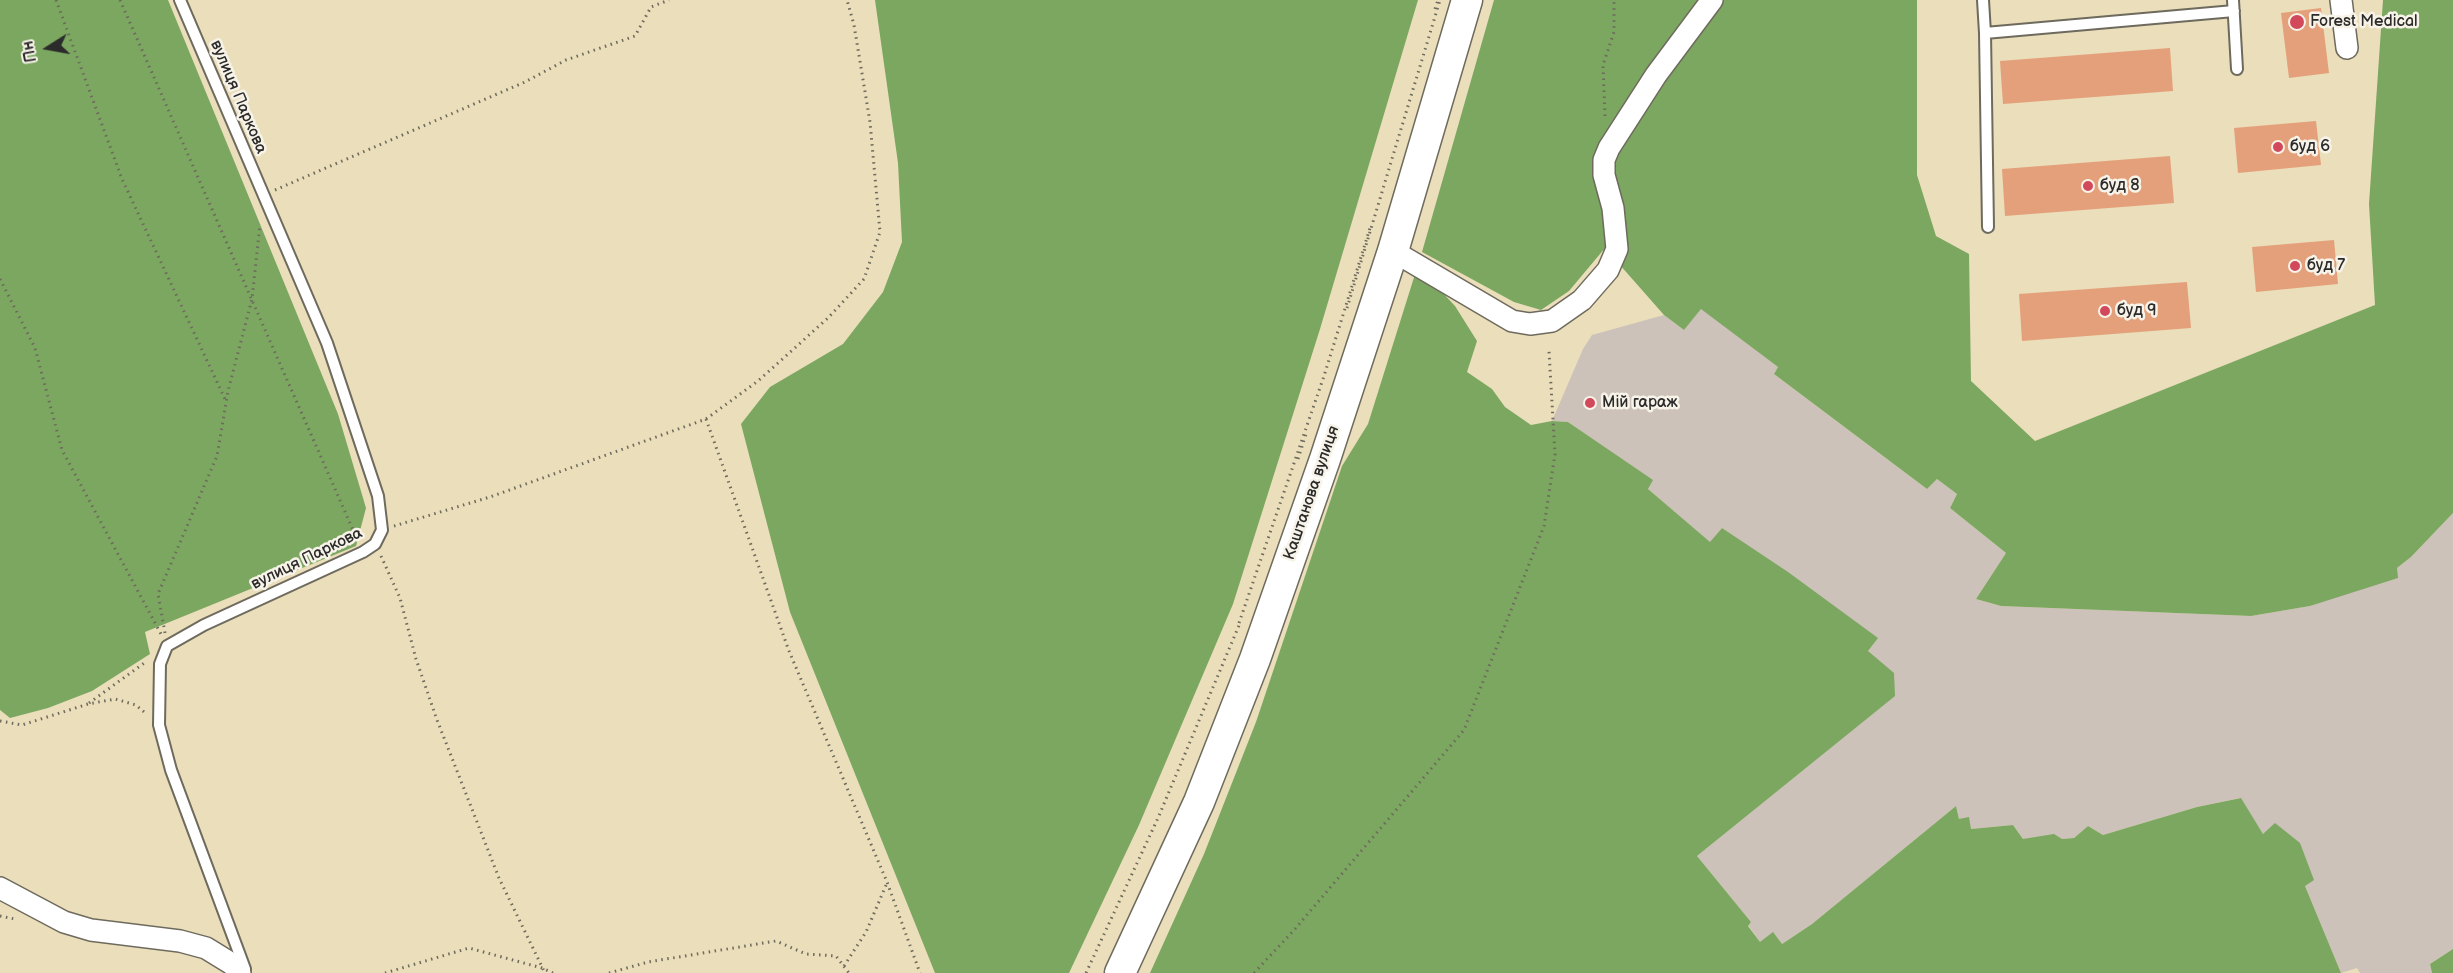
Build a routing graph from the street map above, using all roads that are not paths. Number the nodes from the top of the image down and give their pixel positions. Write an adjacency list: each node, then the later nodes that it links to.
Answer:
1 (180, 0): 14 (lane, вулиця Паркова)
2 (1467, 0): 11 (main road, Каштанова вулиця)
3 (1712, 0): 11 (street)
4 (1983, 0): 7 (lane)
5 (2341, 0): 8 (street)
6 (2233, 5): 7 (lane); 9 (lane)
7 (1985, 33): 10 (lane)
8 (2346, 48)
9 (2237, 69)
10 (1988, 227)
11 (1393, 251): 15 (main road, Каштанова вулиця)
12 (0, 888): 13 (street)
13 (240, 973)
14 (246, 973)
15 (1120, 973)

